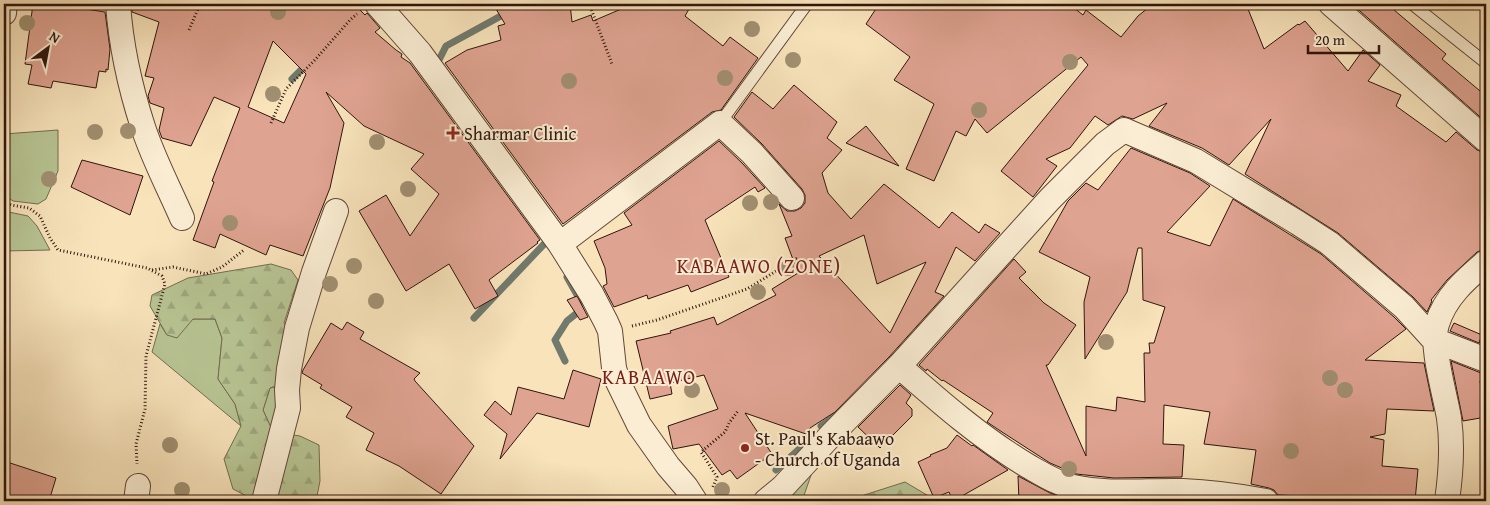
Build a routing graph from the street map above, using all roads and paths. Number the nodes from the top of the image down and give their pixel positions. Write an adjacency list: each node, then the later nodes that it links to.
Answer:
1 (5, 4): 9 (street)
2 (118, 4): 19 (street)
3 (200, 4): 10 (path)
4 (577, 4): 12 (path)
5 (807, 4): 14 (lane)
6 (1332, 4): 15 (street)
7 (1412, 4): 11 (lane)
8 (370, 6): 13 (path); 20 (street)
9 (4, 14)
10 (189, 30)
11 (1486, 63)
12 (612, 64)
13 (271, 123)
14 (720, 123): 16 (street); 20 (street)
15 (1486, 140)
16 (792, 198)
17 (4, 201): 24 (path)
18 (336, 211): 32 (street)
19 (182, 218)
20 (560, 244): 25 (street)
21 (244, 250): 24 (path)
22 (799, 257): 25 (path)
23 (1486, 262): 26 (street)
24 (151, 270): 30 (path)
25 (610, 331): 31 (street)
26 (1434, 340): 27 (street); 28 (street); 35 (street)
27 (1486, 360)
28 (899, 366): 33 (street); 34 (street)
29 (738, 411): 31 (path)
30 (137, 494)
31 (702, 497)
32 (264, 501)
33 (766, 501)
34 (1266, 501)
35 (1447, 501)

